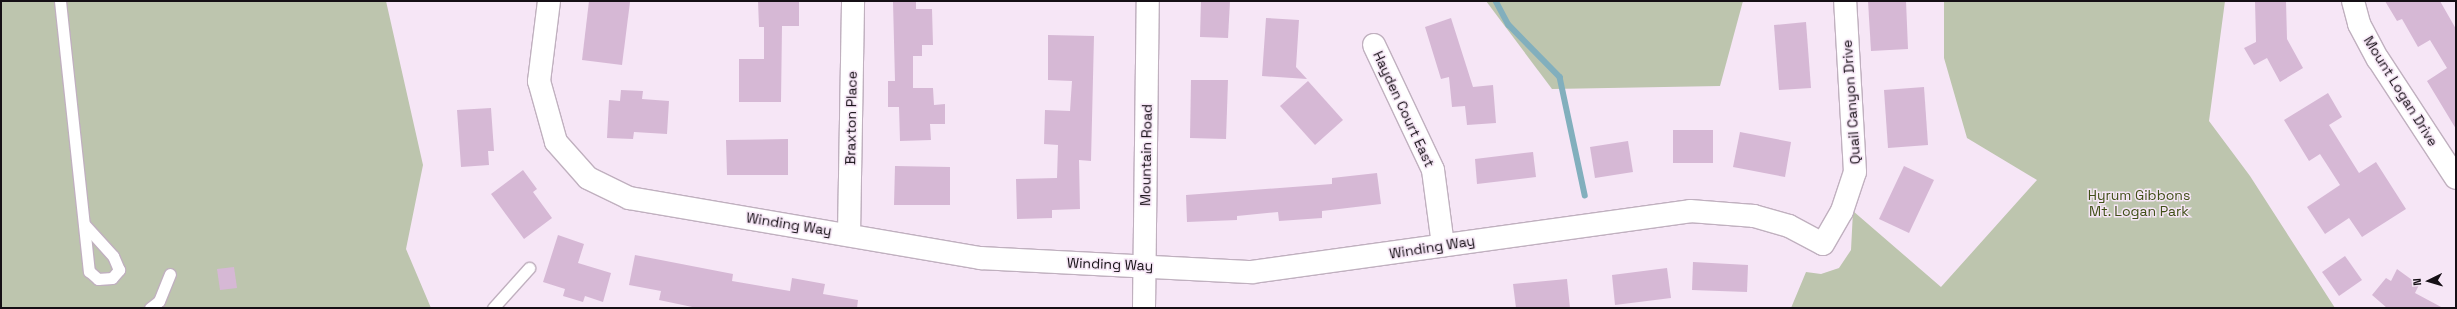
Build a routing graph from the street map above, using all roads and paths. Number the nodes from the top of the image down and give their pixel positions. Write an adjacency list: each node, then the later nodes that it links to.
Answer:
1 (60, 1): 9 (lane)
2 (549, 1): 10 (street, Winding Way)
3 (853, 1): 10 (street, Braxton Place)
4 (1148, 1): 13 (street, Mountain Road)
5 (1844, 1): 12 (street, Quail Canyon Drive)
6 (2353, 1): 8 (street, Mount Logan Drive)
7 (1374, 45): 11 (street, Hayden Court East)
8 (2456, 178)
9 (84, 224): 9 (lane)
10 (849, 234): 13 (street, Winding Way)
11 (1443, 244): 12 (street, Winding Way); 13 (street, Winding Way)
12 (1823, 244)
13 (1144, 265): 18 (street, Mountain Road)
14 (529, 268): 17 (lane)
15 (170, 274): 16 (lane)
16 (150, 308)
17 (493, 308)
18 (1144, 308)

